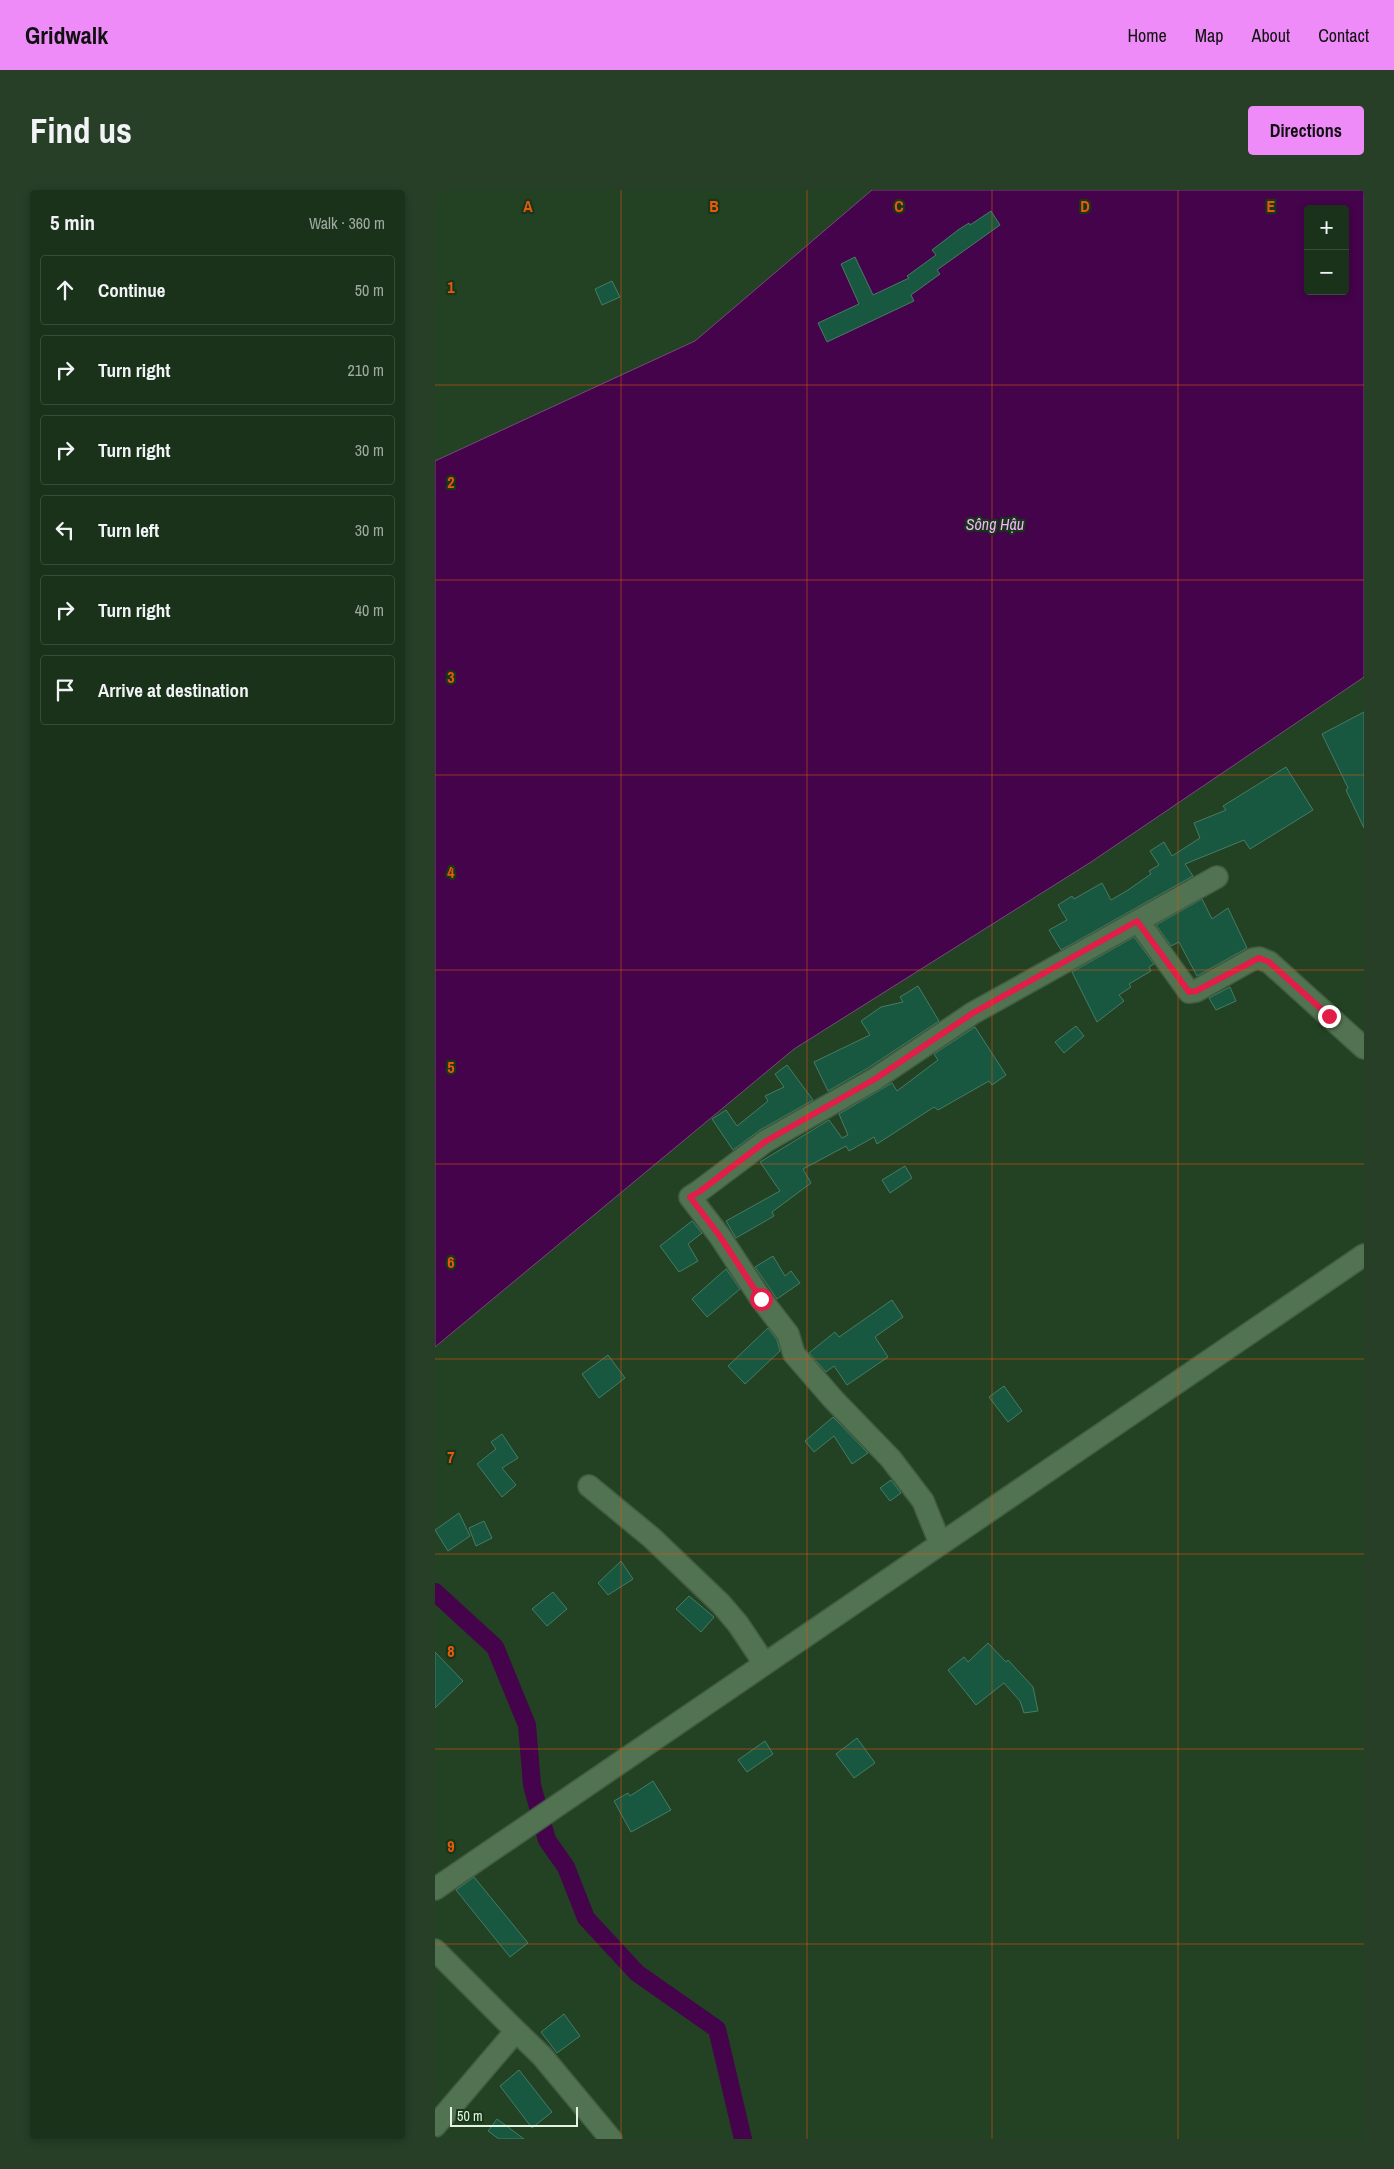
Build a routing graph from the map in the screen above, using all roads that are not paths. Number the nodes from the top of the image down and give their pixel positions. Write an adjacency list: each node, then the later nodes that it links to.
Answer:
1 (1217, 877): 2 (street)
2 (1137, 921): 3 (street); 6 (street)
3 (1364, 1048)
4 (1364, 1255): 6 (street)
5 (589, 1486): 7 (street)
6 (940, 1543): 7 (street)
7 (764, 1663): 8 (street)
8 (435, 1889)
9 (435, 1950): 10 (street)
10 (516, 2032): 11 (street); 12 (street)
11 (435, 2126)
12 (611, 2139)

